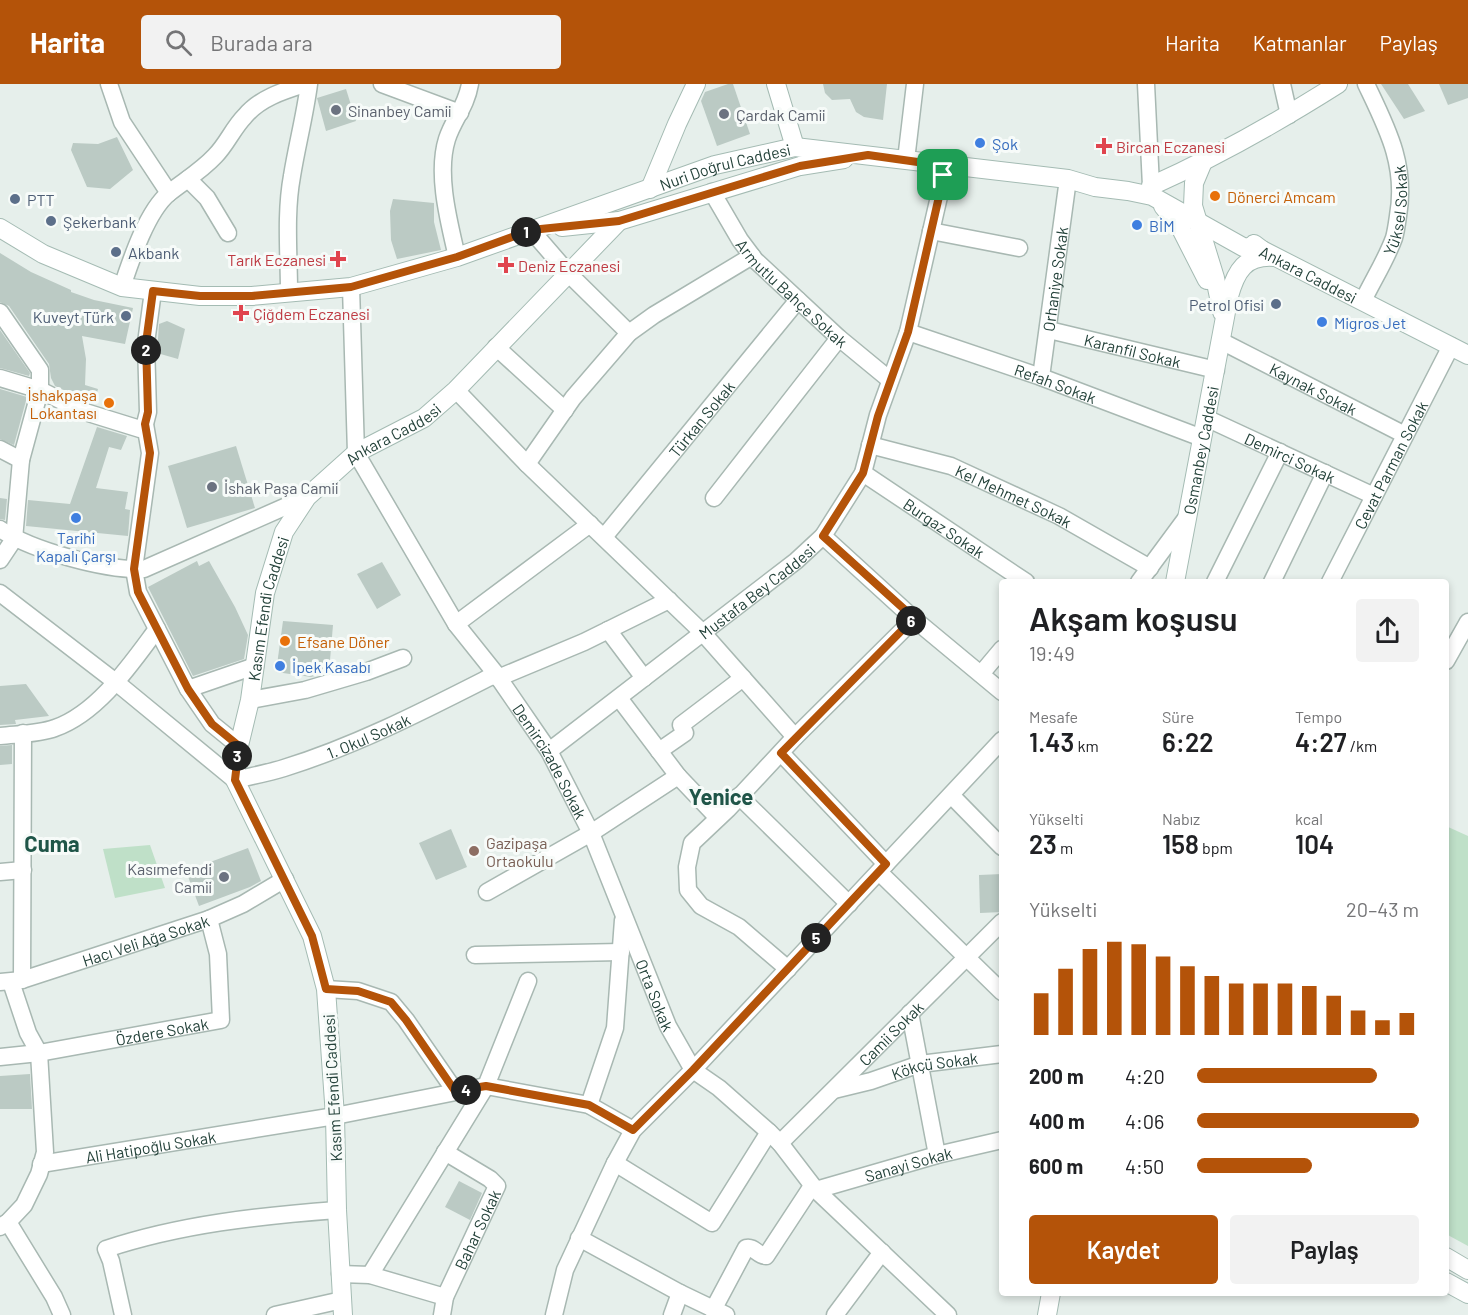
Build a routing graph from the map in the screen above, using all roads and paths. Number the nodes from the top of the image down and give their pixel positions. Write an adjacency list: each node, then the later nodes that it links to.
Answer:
1 (108, 84): 25 (street)
2 (307, 84): 20 (street); 40 (street)
3 (382, 84): 12 (street)
4 (470, 84): 12 (street)
5 (696, 84): 22 (street)
6 (776, 84): 14 (street)
7 (915, 84): 16 (street)
8 (1146, 84): 23 (street)
9 (1282, 84): 13 (street)
10 (1338, 84): 13 (street)
11 (1366, 84): 43 (street, Yüksel Sokak)
12 (460, 113): 36 (street)
13 (1289, 115): 17 (street)
14 (795, 147): 15 (street, Nuri Doğrul Caddesi); 18 (street); 22 (street, Nuri Doğrul Caddesi)
15 (868, 155): 16 (street, Ankara Caddesi); 18 (street, Nuri Doğrul Caddesi)
16 (906, 160): 19 (street, Ankara Caddesi)
17 (1202, 164): 23 (street); 27 (street)
18 (800, 166): 24 (street, Nuri Doğrul Caddesi)
19 (946, 166): 21 (street, Ankara Caddesi); 31 (street, Mustafa Bey Caddesi)
20 (188, 179): 25 (street); 32 (street)
21 (1068, 179): 23 (street, Ankara Caddesi); 46 (street, Orhaniye Sokak)
22 (650, 189): 26 (street); 30 (street, Nuri Doğrul Caddesi)
23 (1151, 191): 27 (street, Ankara Caddesi); 27 (street)
24 (712, 192): 26 (street, Nuri Doğrul Caddesi); 35 (street, Armutlu Bahçe Sokak)
25 (169, 193): 38 (street)
26 (658, 211): 28 (street, Nuri Doğrul Caddesi)
27 (1188, 217): 34 (street, Ankara Caddesi); 45 (street)
28 (619, 221): 30 (street, Nuri Doğrul Caddesi); 37 (street, Ankara Caddesi)
29 (0, 228): 38 (street, Nuri Doğrul Caddesi)
30 (531, 230): 36 (street, Nuri Doğrul Caddesi); 37 (street)
31 (931, 231): 33 (street); 47 (street, Mustafa Bey Caddesi)
32 (228, 233)
33 (1018, 248)
34 (1269, 254): 43 (street, Ankara Caddesi); 45 (street)
35 (752, 256): 42 (street, Armutlu Bahçe Sokak); 48 (street)
36 (457, 257): 39 (street, Nuri Doğrul Caddesi)
37 (569, 274): 48 (street); 52 (street, Ankara Caddesi)
38 (122, 287): 41 (street, Nuri Doğrul Caddesi)
39 (351, 287): 40 (street, Nuri Doğrul Caddesi); 68 (street)
40 (289, 292): 41 (street, Nuri Doğrul Caddesi)
41 (153, 293): 62 (street)
42 (798, 300): 49 (street, Armutlu Bahçe Sokak); 80 (street, Türkan Sokak)
43 (1364, 301): 51 (street, Ankara Caddesi)
44 (0, 312): 58 (street)
45 (1223, 320): 50 (street, Osmanbey Caddesi)
46 (1049, 330): 54 (street, Karanfil Sokak); 55 (street, Orhaniye Sokak)
47 (908, 332): 55 (street, Refah Sokak); 57 (street, Mustafa Bey Caddesi)
48 (629, 333): 60 (street)
49 (839, 338): 57 (street, Armutlu Bahçe Sokak); 75 (street)
50 (1221, 341): 54 (street, Osmanbey Caddesi); 63 (street, Kaynak Sokak)
51 (1451, 346): 53 (street, Ankara Caddesi); 63 (street, Cevat Parman Sokak)
52 (496, 347): 59 (street, Ankara Caddesi); 60 (street)
53 (1468, 355)
54 (1216, 370): 61 (street, Osmanbey Caddesi)
55 (1041, 377): 64 (street, Refah Sokak)
56 (0, 378): 58 (street)
57 (890, 380): 65 (street, Mustafa Bey Caddesi)
58 (40, 390): 62 (street); 69 (street)
59 (456, 390): 68 (street, Ankara Caddesi); 70 (street)
60 (565, 410): 70 (street)
61 (1206, 418): 64 (street, Osmanbey Caddesi); 67 (street, Demirci Sokak)
62 (145, 424): 84 (street)
63 (1405, 435): 73 (street, Cevat Parman Sokak)
64 (1202, 438): 76 (street, Osmanbey Caddesi)
65 (870, 445): 71 (street, Mustafa Bey Caddesi); 83 (street, Kel Mehmet Sokak)
66 (0, 449): 69 (street)
67 (1280, 452): 72 (street, Demirci Sokak); 88 (street)
68 (356, 453): 74 (street, Ankara Caddesi); 95 (street, Demircizade Sokak)
69 (21, 460): 81 (street)
70 (527, 464): 77 (street)
71 (863, 473): 79 (street, Mustafa Bey Caddesi); 85 (street, Burgaz Sokak)
72 (1325, 473): 73 (street, Demirci Sokak); 89 (street)
73 (1374, 496): 90 (street, Cevat Parman Sokak)
74 (307, 497): 84 (street, Ankara Caddesi); 102 (street, Kasım Efendi Caddesi)
75 (714, 498)
76 (1187, 517): 83 (street); 87 (street, Osmanbey Caddesi)
77 (590, 524): 80 (street); 95 (street)
78 (0, 529): 81 (street, Ankara Caddesi)
79 (823, 536): 93 (street); 98 (street, Mustafa Bey Caddesi)
80 (604, 537): 92 (street)
81 (14, 539): 82 (street); 84 (street, Ankara Caddesi)
82 (0, 560)
83 (1150, 568): 86 (street)
84 (134, 569): 96 (street)
85 (1022, 579)
86 (1141, 579)
87 (1176, 579)
88 (1216, 579)
89 (1273, 579)
90 (1332, 579)
91 (0, 593): 107 (street)
92 (669, 600): 97 (street, 1. Okul Sokak); 98 (street)
93 (914, 618): 103 (street); 114 (street)
94 (1468, 622): 100 (street)
95 (456, 624): 104 (street, Demircizade Sokak)
96 (157, 629): 107 (street); 108 (street)
97 (608, 630): 104 (street, 1. Okul Sokak); 105 (street)
98 (703, 633): 105 (street, Mustafa Bey Caddesi); 106 (street)
99 (999, 653): 103 (street)
100 (1449, 656)
101 (404, 658): 111 (street)
102 (255, 666): 108 (street); 111 (street, Kasım Efendi Caddesi)
103 (981, 674): 109 (street)
104 (497, 676): 117 (street, Demircizade Sokak); 121 (street, 1. Okul Sokak)
105 (644, 678): 110 (street, Mustafa Bey Caddesi)
106 (743, 678): 114 (street); 118 (street)
107 (117, 683): 112 (street); 121 (street)
108 (188, 689): 116 (street)
109 (999, 689)
110 (619, 698): 117 (street, Mustafa Bey Caddesi); 118 (street)
111 (250, 700): 116 (street, Kasım Efendi Caddesi)
112 (23, 733): 113 (street); 128 (street)
113 (0, 736)
114 (795, 737): 119 (street)
115 (999, 743): 122 (street)
116 (239, 746): 121 (street, Kasım Efendi Caddesi)
117 (549, 751): 125 (street, Demircizade Sokak)
118 (659, 751): 120 (street)
119 (781, 753): 123 (street); 127 (street)
120 (678, 776): 124 (street); 125 (street)
121 (235, 780): 130 (street, Kasım Efendi Caddesi)
122 (951, 795): 126 (street); 127 (street)
123 (740, 796): 124 (street); 132 (street)
124 (718, 818): 139 (street)
125 (591, 833): 131 (street); 133 (street, Demircizade Sokak)
126 (999, 844)
127 (883, 868): 132 (street); 138 (street)
128 (23, 870): 129 (street); 141 (street)
129 (0, 872)
130 (285, 879): 134 (street, Hacı Veli Ağa Sokak); 142 (street, Kasım Efendi Caddesi)
131 (488, 892)
132 (849, 904): 139 (street)
133 (623, 917): 136 (street, Demircizade Sokak); 149 (street, Orta Sokak)
134 (209, 919): 141 (street, Hacı Veli Ağa Sokak); 145 (street, Özdere Sokak)
135 (999, 925): 138 (street, Camii Sokak)
136 (621, 952): 137 (street); 153 (street, Demircizade Sokak)
137 (475, 955)
138 (967, 957): 143 (street); 144 (street, Camii Sokak)
139 (788, 969): 149 (street)
140 (528, 981): 150 (street)
141 (11, 982): 145 (street)
142 (326, 989): 152 (street); 154 (street, Kasım Efendi Caddesi)
143 (999, 989)
144 (910, 1013): 148 (street); 151 (street, Camii Sokak)
145 (39, 1053): 147 (street, Özdere Sokak); 161 (street)
146 (999, 1054): 148 (street, Kökçü Sokak)
147 (0, 1057)
148 (920, 1064): 151 (street, Kökçü Sokak); 159 (street)
149 (693, 1070): 155 (street); 156 (street)
150 (486, 1086): 152 (street, Ali Hatipoğlu Sokak); 153 (street, Ali Hatipoğlu Sokak); 158 (street)
151 (833, 1090): 156 (street, Camii Sokak)
152 (455, 1091): 154 (street, Ali Hatipoğlu Sokak)
153 (589, 1105): 155 (street, Ali Hatipoğlu Sokak)
154 (335, 1116): 161 (street, Ali Hatipoğlu Sokak); 163 (street, Kasım Efendi Caddesi)
155 (633, 1130): 160 (street)
156 (774, 1137): 160 (street, Camii Sokak); 162 (street)
157 (999, 1141): 159 (street, Sanayi Sokak)
158 (445, 1152): 170 (street); 175 (street, Bahar Sokak)
159 (937, 1155): 162 (street, Sanayi Sokak)
160 (615, 1163): 165 (street)
161 (42, 1164): 164 (street)
162 (814, 1188): 166 (street); 177 (street)
163 (337, 1210): 169 (street, Kasım Efendi Caddesi); 179 (street)
164 (4, 1224): 178 (street)
165 (579, 1238): 172 (street); 182 (street)
166 (882, 1252): 184 (street); 185 (street)
167 (1449, 1259): 168 (street)
168 (1468, 1270)
169 (340, 1274): 170 (street); 176 (street, Kasım Efendi Caddesi)
170 (370, 1275): 175 (street)
171 (1449, 1284): 173 (street)
172 (680, 1293): 177 (street); 183 (street)
173 (1468, 1294)
174 (1050, 1296): 186 (street)
175 (445, 1297): 181 (street, Bahar Sokak)
176 (343, 1308): 180 (street)
177 (719, 1313)
178 (62, 1315)
179 (123, 1315)
180 (275, 1315)
181 (442, 1315)
182 (554, 1315)
183 (672, 1315)
184 (835, 1315)
185 (948, 1315)
186 (1047, 1315)

